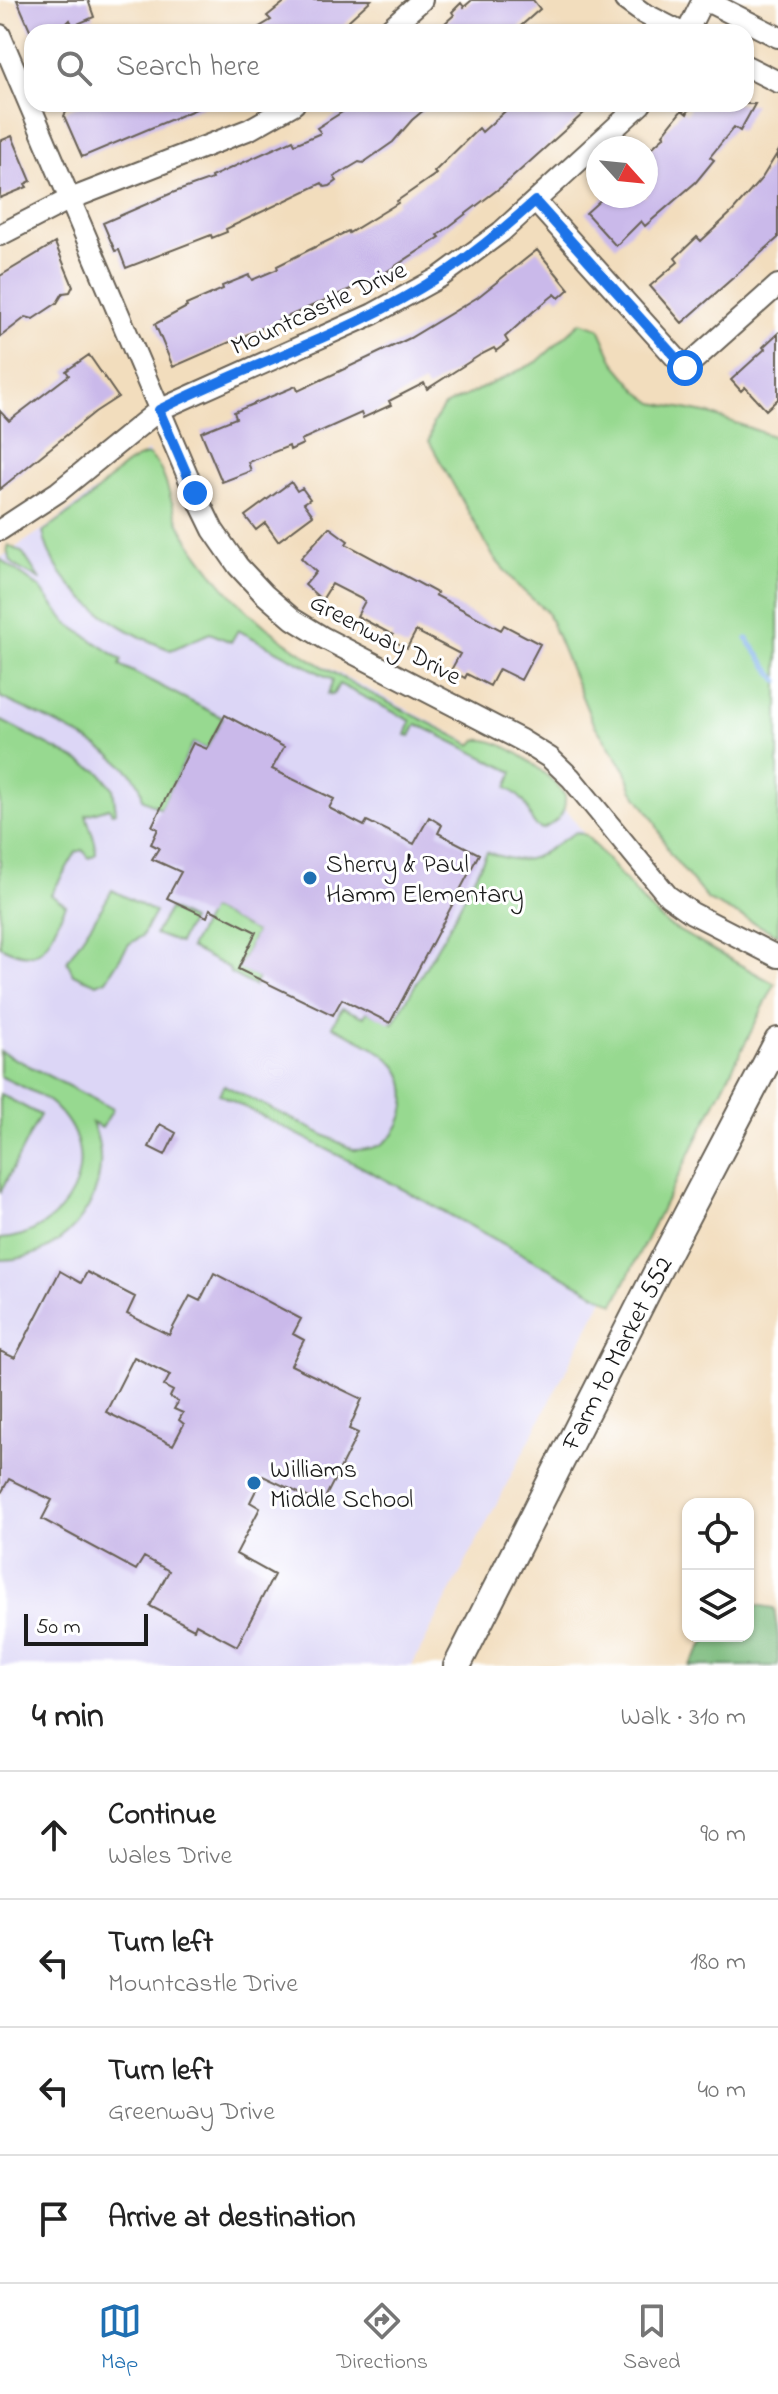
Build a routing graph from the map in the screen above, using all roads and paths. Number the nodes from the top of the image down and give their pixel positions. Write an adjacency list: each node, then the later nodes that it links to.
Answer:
1 (422, 0): 4 (street)
2 (625, 0): 5 (street)
3 (704, 0): 6 (street); 7 (street)
4 (395, 24)
5 (664, 24)
6 (691, 24)
7 (752, 24)
8 (754, 25): 10 (street)
9 (0, 35): 13 (street, Greenway Drive)
10 (778, 37)
11 (754, 70): 12 (street)
12 (778, 82)
13 (24, 93)
14 (32, 112): 17 (street, Greenway Drive)
15 (280, 112): 17 (street)
16 (632, 112): 18 (street, Mountcastle Drive)
17 (68, 200): 19 (street); 21 (street, Greenway Drive)
18 (535, 201): 20 (street); 21 (street, Mountcastle Drive)
19 (0, 235)
20 (778, 285)
21 (159, 410): 22 (street, Mountcastle Drive); 23 (street, Greenway Drive)
22 (0, 530)
23 (778, 957)
24 (778, 1041): 25 (main road, Farm to Market 552)
25 (457, 1666)

